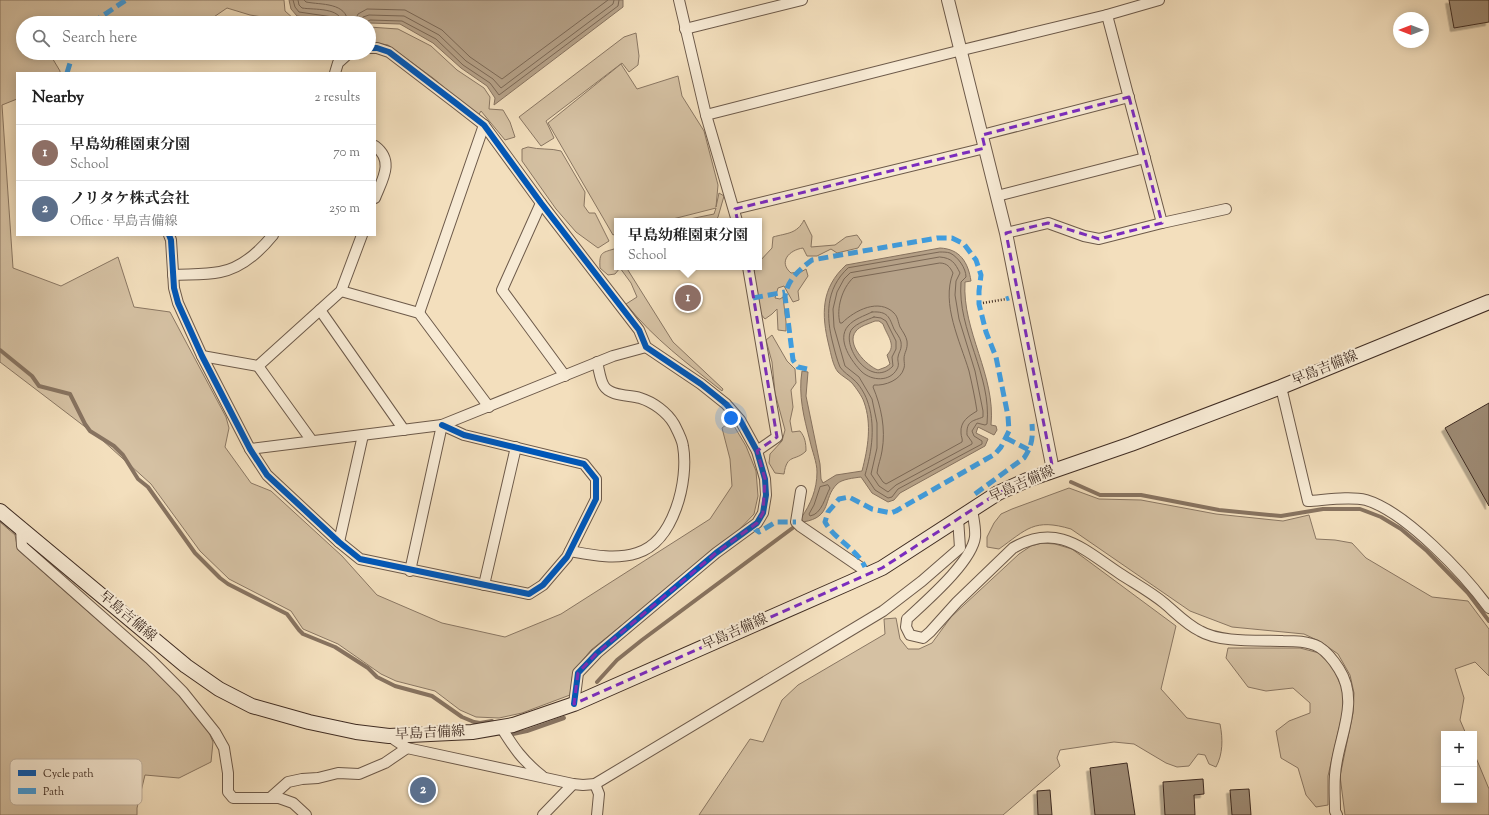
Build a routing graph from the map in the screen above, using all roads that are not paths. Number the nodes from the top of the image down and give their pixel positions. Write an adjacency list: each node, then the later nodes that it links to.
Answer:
1 (679, 0): 6 (street)
2 (802, 0): 6 (street)
3 (948, 0): 8 (street)
4 (1159, 0): 5 (street)
5 (1107, 15): 8 (street); 11 (street)
6 (685, 29): 12 (street)
7 (376, 48): 13 (street)
8 (961, 50): 12 (street); 14 (street)
9 (341, 60): 10 (street)
10 (335, 72)
11 (1129, 98): 14 (street); 17 (street)
12 (706, 115): 21 (street)
13 (484, 126): 20 (street); 34 (street)
14 (982, 135): 16 (street)
15 (376, 147): 18 (street)
16 (985, 148): 19 (street); 21 (street)
17 (1145, 158): 19 (street); 24 (street)
18 (376, 195)
19 (997, 196): 25 (street)
20 (541, 203): 35 (street); 39 (street)
21 (734, 209): 23 (street)
22 (1226, 209): 24 (street)
23 (736, 218)
24 (1162, 222): 25 (street)
25 (1006, 233): 49 (street)
26 (169, 236): 30 (street)
27 (272, 236): 30 (street)
28 (362, 236): 31 (street)
29 (749, 270): 48 (street)
30 (173, 275): 36 (street)
31 (341, 291): 33 (street); 34 (street)
32 (1489, 302): 40 (main road, 早島吉備線)
33 (320, 310): 38 (street); 43 (street)
34 (419, 313): 41 (street)
35 (646, 347): 37 (street); 48 (street)
36 (202, 356): 38 (street); 47 (street)
37 (598, 362): 39 (street); 56 (street)
38 (258, 366): 45 (street)
39 (565, 376): 41 (street)
40 (1281, 387): 49 (main road, 早島吉備線); 60 (street)
41 (489, 407): 42 (street)
42 (442, 425): 43 (street); 46 (street); 57 (street)
43 (404, 430): 44 (street)
44 (362, 435): 45 (street); 55 (street)
45 (312, 441): 47 (street)
46 (516, 447): 56 (street); 59 (street)
47 (250, 449): 55 (street)
48 (757, 451): 61 (street)
49 (1053, 470): 51 (main road, 早島吉備線)
50 (802, 490): 58 (street)
51 (972, 509): 53 (main road, 早島吉備線); 72 (street)
52 (0, 510): 54 (main road, 早島吉備線)
53 (958, 518): 58 (main road, 早島吉備線); 67 (street)
54 (21, 528): 63 (main road, 早島吉備線); 68 (street)
55 (339, 542): 57 (street)
56 (570, 551): 59 (street)
57 (410, 571): 59 (street)
58 (867, 575): 61 (main road, 早島吉備線)
59 (484, 586)
60 (1489, 608)
61 (574, 704): 62 (main road, 早島吉備線)
62 (501, 727): 63 (main road, 早島吉備線); 65 (street)
63 (389, 736): 64 (street)
64 (407, 748): 65 (street); 68 (street)
65 (543, 777): 66 (street)
66 (573, 784): 67 (street); 70 (street)
67 (595, 784): 71 (street)
68 (270, 798): 69 (street)
69 (306, 815)
70 (543, 815)
71 (597, 815)
72 (1337, 815)

